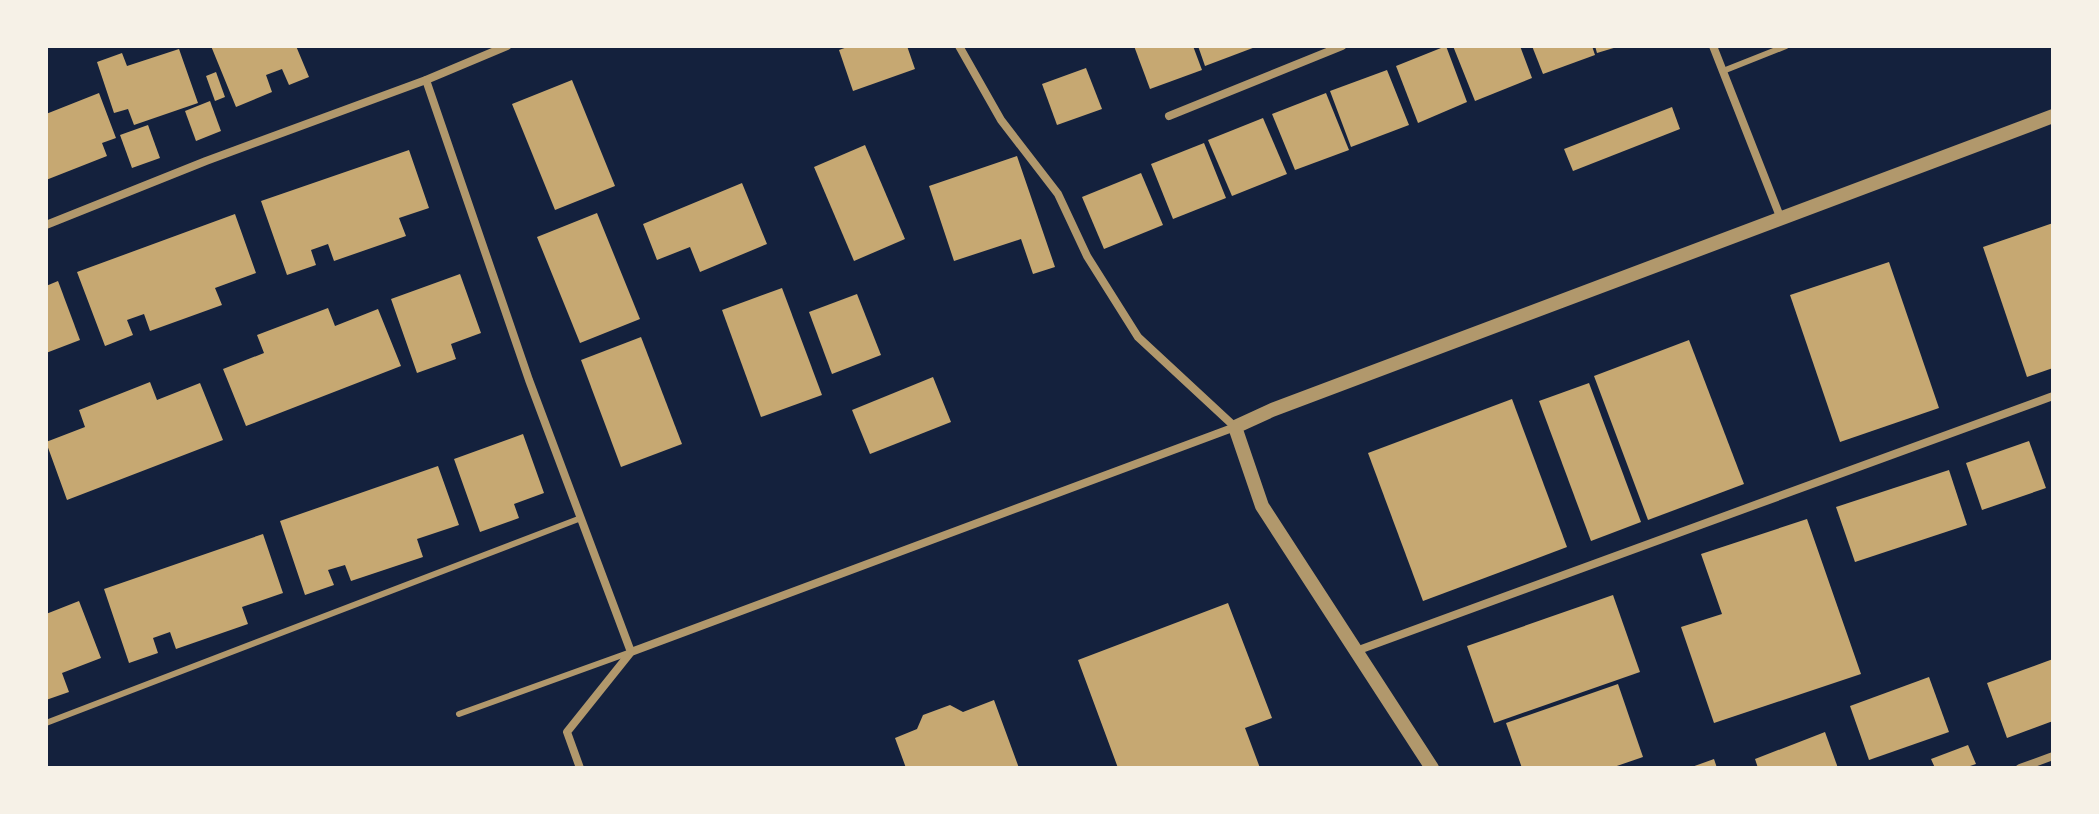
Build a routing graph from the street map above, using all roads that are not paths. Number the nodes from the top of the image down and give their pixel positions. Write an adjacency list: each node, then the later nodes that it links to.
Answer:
1 (507, 46): 7 (street)
2 (959, 46): 13 (street)
3 (1342, 46): 8 (street)
4 (1713, 46): 6 (street)
5 (1786, 46): 6 (lane)
6 (1723, 71): 10 (street)
7 (426, 80): 11 (street); 14 (street)
8 (1169, 116)
9 (2053, 116): 10 (street)
10 (1781, 219): 13 (street)
11 (46, 225)
12 (2053, 396): 15 (street)
13 (1235, 427): 15 (street); 16 (street)
14 (581, 518): 16 (street); 18 (lane)
15 (1356, 651): 21 (street)
16 (631, 652): 17 (lane); 20 (street)
17 (459, 714)
18 (46, 723)
19 (2053, 756): 22 (street)
20 (580, 768)
21 (1432, 768)
22 (2020, 768)

